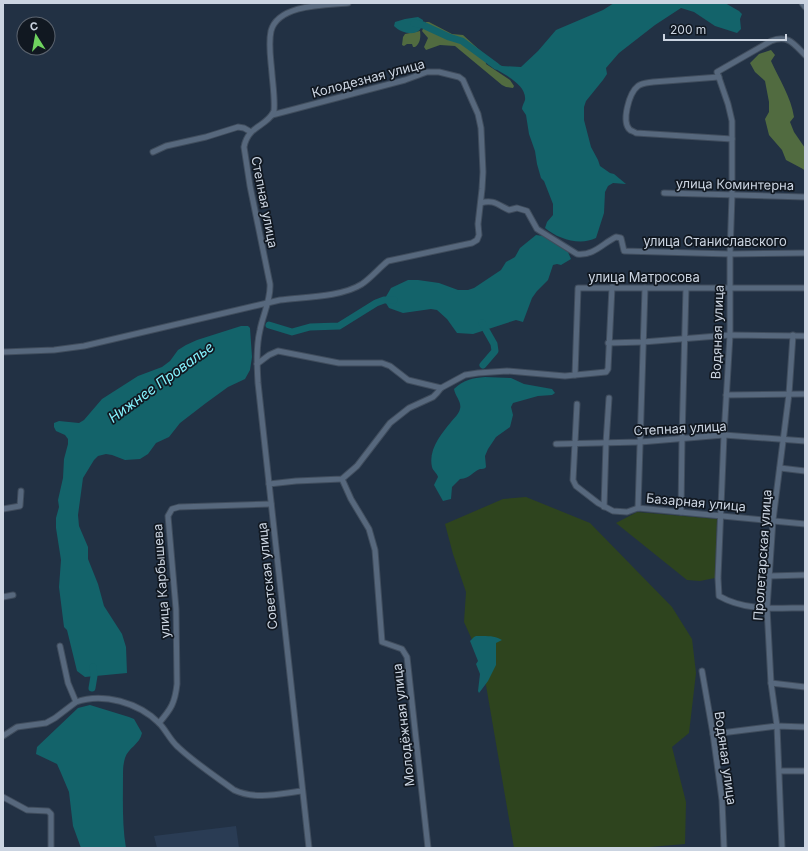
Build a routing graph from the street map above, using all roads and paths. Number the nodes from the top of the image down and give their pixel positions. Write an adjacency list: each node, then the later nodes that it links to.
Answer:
1 (348, 3): 6 (street)
2 (802, 3): 3 (street)
3 (805, 7)
4 (805, 55): 5 (street)
5 (718, 74): 8 (street, Водяная улица); 8 (street)
6 (272, 115): 7 (street); 13 (street, Колодезная улица)
7 (251, 132): 9 (street); 21 (street, Степная улица)
8 (732, 138): 11 (street, Водяная улица)
9 (153, 152)
10 (664, 193): 11 (street, улица Коминтерна)
11 (732, 195): 12 (street, улица Коминтерна); 15 (street, Водяная улица)
12 (805, 197)
13 (481, 203): 15 (street, улица Станиславского); 21 (street)
14 (805, 253): 15 (street, улица Станиславского)
15 (730, 254): 19 (street, Водяная улица)
16 (612, 287): 17 (street, улица Матросова); 27 (street); 30 (street, улица Матросова)
17 (645, 288): 18 (street, улица Матросова); 26 (street)
18 (686, 288): 19 (street, улица Матросова); 25 (street)
19 (730, 288): 20 (street, улица Матросова); 23 (street, Водяная улица)
20 (805, 288)
21 (268, 303): 28 (street); 29 (street, Советская улица)
22 (793, 335): 23 (street); 24 (street); 32 (street, Пролетарская улица)
23 (730, 336): 25 (street); 34 (street, Водяная улица)
24 (805, 336)
25 (686, 338): 26 (street); 38 (street)
26 (643, 342): 27 (street); 42 (street)
27 (608, 343): 30 (street)
28 (3, 352)
29 (257, 364): 31 (street); 48 (street, Советская улица)
30 (575, 375): 31 (street)
31 (441, 388): 47 (street)
32 (789, 394): 33 (street); 34 (street); 39 (street, Пролетарская улица)
33 (805, 394)
34 (726, 396): 37 (street, Водяная улица)
35 (609, 398): 41 (street)
36 (577, 404): 43 (street)
37 (724, 436): 38 (street, Степная улица); 39 (street, Степная улица); 55 (street, Водяная улица)
38 (682, 439): 42 (street, Степная улица); 54 (street)
39 (783, 439): 40 (street, Степная улица); 45 (street, Пролетарская улица)
40 (805, 441)
41 (606, 442): 42 (street, Степная улица); 43 (street, Степная улица); 51 (street)
42 (640, 442): 52 (street)
43 (575, 443): 44 (street, Степная улица); 51 (street, Базарная улица)
44 (556, 444)
45 (780, 468): 46 (street); 56 (street, Пролетарская улица)
46 (805, 471)
47 (342, 479): 48 (street); 80 (street, Молодёжная улица)
48 (268, 484): 50 (street, Советская улица)
49 (21, 491): 53 (street)
50 (271, 504): 69 (street, улица Карбышева); 76 (street, Советская улица)
51 (604, 507): 52 (street, Базарная улица)
52 (638, 508): 54 (street, Базарная улица)
53 (3, 509)
54 (681, 512): 55 (street, Базарная улица)
55 (721, 516): 56 (street, Базарная улица); 62 (street, Водяная улица)
56 (773, 520): 57 (street, Базарная улица); 59 (street, Пролетарская улица)
57 (805, 524)
58 (805, 575): 59 (street)
59 (769, 576): 62 (street, Пролетарская улица)
60 (13, 595): 61 (street)
61 (3, 597)
62 (767, 608): 63 (street); 66 (street, Пролетарская улица)
63 (805, 608)
64 (60, 646): 68 (street)
65 (702, 671): 72 (street, Водяная улица)
66 (772, 683): 67 (street); 70 (street, Пролетарская улица)
67 (805, 687)
68 (76, 702): 69 (street); 73 (street)
69 (160, 724): 76 (street)
70 (777, 726): 71 (street); 72 (street); 74 (street, Пролетарская улица)
71 (805, 727)
72 (713, 734): 81 (street, Водяная улица)
73 (3, 736)
74 (780, 771): 75 (street); 82 (street, Пролетарская улица)
75 (805, 771)
76 (302, 791): 79 (street, Советская улица)
77 (3, 798): 78 (street)
78 (51, 848)
79 (309, 848)
80 (428, 848)
81 (724, 848)
82 (782, 848)

